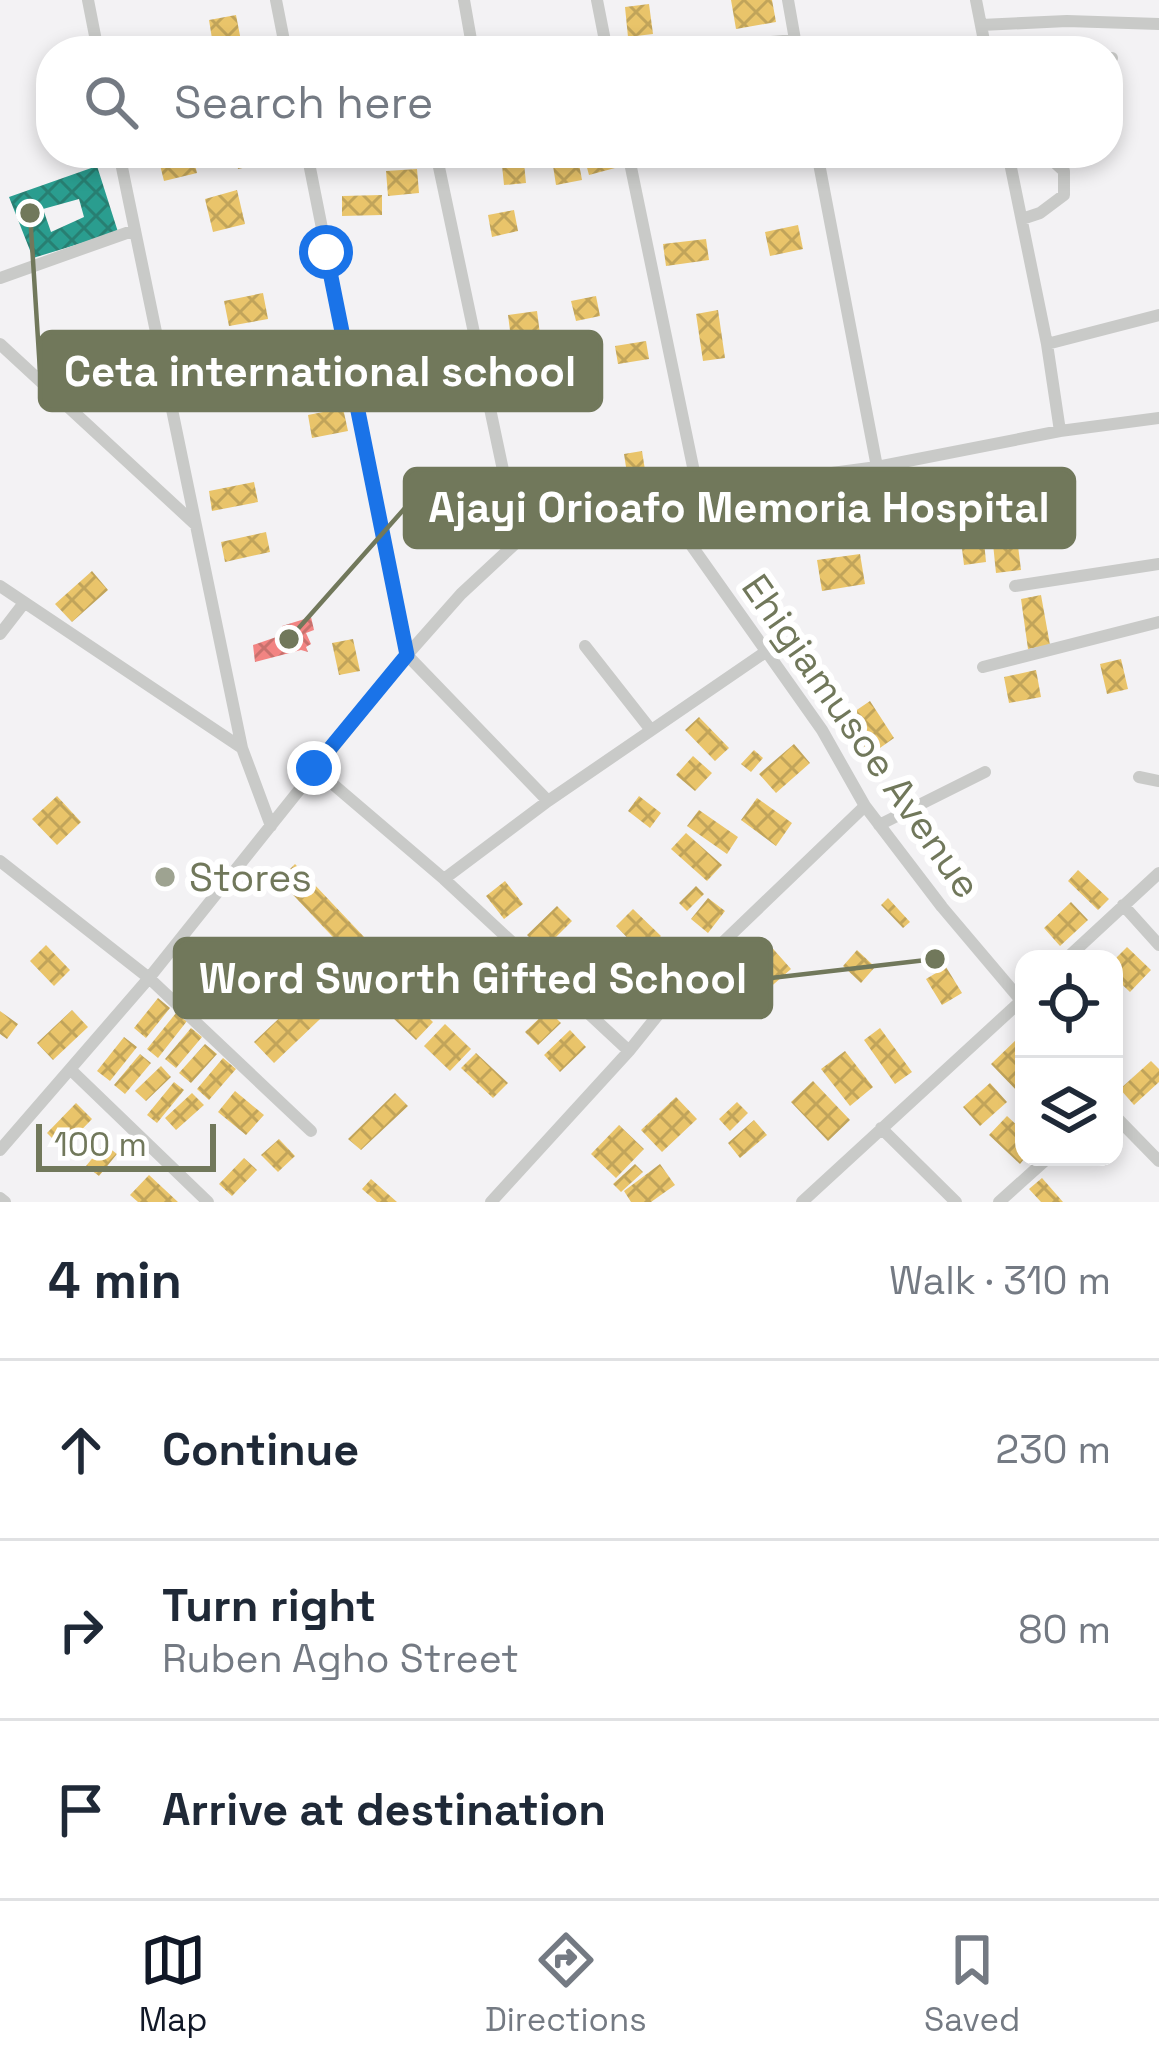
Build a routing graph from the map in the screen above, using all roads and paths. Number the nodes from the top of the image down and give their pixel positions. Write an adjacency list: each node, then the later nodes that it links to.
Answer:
1 (88, 0): 9 (street)
2 (276, 0): 10 (street)
3 (464, 0): 11 (street)
4 (597, 0): 12 (street)
5 (788, 0): 13 (street)
6 (976, 0): 8 (street)
7 (1159, 24): 8 (street)
8 (981, 26): 14 (street)
9 (95, 36)
10 (283, 36)
11 (470, 36)
12 (604, 36)
13 (794, 36)
14 (983, 36)
15 (122, 168): 23 (street)
16 (310, 168): 43 (street)
17 (439, 168): 34 (street)
18 (631, 168): 31 (street)
19 (820, 168): 30 (street)
20 (1011, 168): 22 (street)
21 (1062, 168): 22 (street)
22 (1022, 219): 27 (street)
23 (135, 230): 24 (street); 33 (street)
24 (0, 278)
25 (1159, 315): 27 (street)
26 (0, 344): 33 (street)
27 (1047, 344): 29 (street)
28 (1159, 418): 29 (street)
29 (1060, 430): 30 (street)
30 (877, 466): 31 (street)
31 (698, 491): 32 (street)
32 (660, 501): 34 (street); 42 (street, Ehigiamusoe Avenue)
33 (196, 526): 46 (street)
34 (518, 541): 43 (street)
35 (1159, 564): 37 (street)
36 (0, 586): 38 (street)
37 (1016, 586)
38 (24, 603): 40 (street); 46 (street)
39 (1159, 622): 44 (street)
40 (0, 634)
41 (585, 646): 45 (street)
42 (766, 651): 45 (street); 52 (street, Ehigiamusoe Avenue)
43 (407, 655): 47 (street); 51 (street)
44 (983, 668)
45 (651, 730): 51 (street)
46 (242, 748): 54 (street)
47 (314, 768): 54 (street); 57 (street)
48 (985, 772): 53 (street)
49 (1139, 777): 50 (street)
50 (1159, 781)
51 (548, 800): 57 (street)
52 (865, 806): 53 (street, Ehigiamusoe Avenue); 64 (street)
53 (880, 825): 62 (street, Ehigiamusoe Avenue)
54 (271, 826): 61 (street)
55 (2, 867): 61 (street)
56 (1159, 873): 58 (street)
57 (444, 879): 64 (street)
58 (1124, 905): 59 (street); 60 (street)
59 (1159, 945)
60 (1076, 950)
61 (149, 978): 65 (street); 68 (street)
62 (1015, 992)
63 (1015, 1008): 67 (street)
64 (628, 1051): 73 (street)
65 (72, 1071): 69 (street); 72 (street)
66 (1123, 1124): 70 (street)
67 (881, 1128): 74 (street); 75 (street)
68 (311, 1131)
69 (0, 1150)
70 (1159, 1161)
71 (1038, 1166): 76 (street)
72 (208, 1202)
73 (491, 1202)
74 (802, 1202)
75 (956, 1202)
76 (999, 1202)

